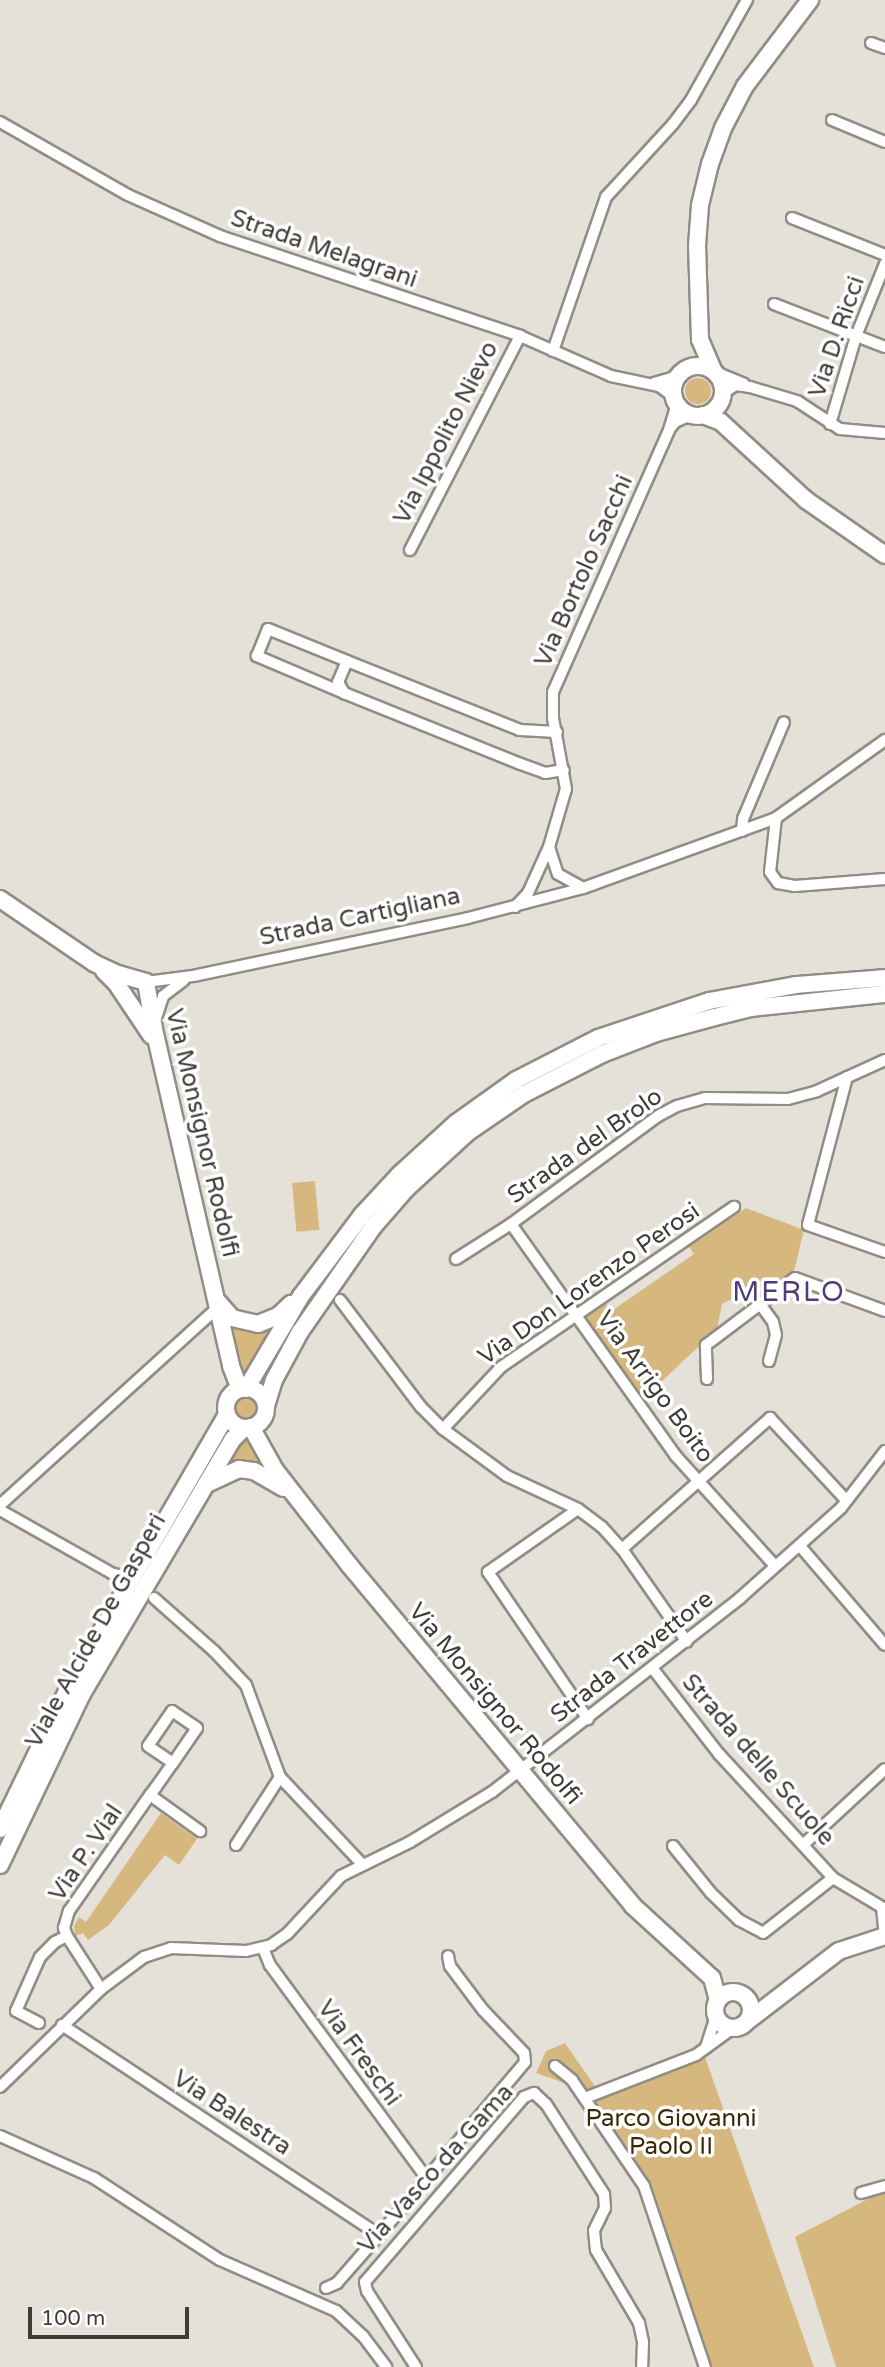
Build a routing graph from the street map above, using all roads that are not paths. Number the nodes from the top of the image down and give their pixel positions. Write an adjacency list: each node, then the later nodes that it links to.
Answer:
1 (747, 0): 16 (street)
2 (810, 0): 12 (main road)
3 (871, 43): 4 (street)
4 (885, 48)
5 (832, 120): 7 (street)
6 (0, 122): 13 (street, Strada Melagrani)
7 (885, 142)
8 (792, 218): 9 (street)
9 (885, 256)
10 (885, 264): 14 (street, Via D. Ricci)
11 (774, 304): 14 (street)
12 (698, 321): 17 (main road); 18 (main road)
13 (520, 336): 16 (street, Strada Melagrani); 28 (street, Via Ippolito Nievo)
14 (856, 336): 15 (street); 24 (street, Via D. Ricci)
15 (885, 347)
16 (553, 351): 19 (street, Strada Melagrani)
17 (714, 371): 18 (main road); 20 (street); 21 (main road)
18 (680, 373): 19 (street, Strada Melagrani); 22 (main road)
19 (648, 384): 22 (street, Strada Melagrani)
20 (750, 387): 21 (street); 24 (street)
21 (722, 397): 23 (main road); 27 (main road)
22 (675, 400): 23 (main road); 25 (street, Via Bortolo Sacchi)
23 (697, 415): 25 (street); 27 (main road)
24 (830, 424): 26 (street)
25 (669, 430): 33 (street, Via Bortolo Sacchi)
26 (885, 433)
27 (746, 444): 29 (main road)
28 (410, 550)
29 (885, 555)
30 (347, 661): 31 (street); 31 (street); 33 (street)
31 (344, 694): 35 (street)
32 (784, 722): 37 (street)
33 (557, 732): 35 (street, Via Bortolo Sacchi)
34 (885, 740): 36 (street, Strada Cartigliana)
35 (564, 770): 38 (street, Via Bortolo Sacchi)
36 (776, 818): 37 (street, Strada Cartigliana); 41 (street)
37 (742, 831): 42 (street, Strada Cartigliana)
38 (549, 847): 39 (street, Via Bortolo Sacchi); 40 (street, Via Bortolo Sacchi)
39 (553, 867): 42 (street); 43 (street, Via Bortolo Sacchi)
40 (539, 869): 43 (street); 45 (street, Via Bortolo Sacchi)
41 (885, 879)
42 (583, 888): 43 (street, Strada Cartigliana)
43 (551, 898): 45 (street, Strada Cartigliana)
44 (0, 899): 46 (main road, Strada Cartigliana)
45 (515, 907): 47 (street, Strada Cartigliana)
46 (94, 962): 49 (main road, Strada Cartigliana); 52 (main road)
47 (193, 976): 49 (street, Strada Cartigliana); 51 (street)
48 (885, 978): 59 (main road, Viale Alcide De Gasperi)
49 (146, 982): 51 (main road, Via Monsignor Rodolfi)
50 (885, 994): 68 (main road, Viale Alcide De Gasperi)
51 (154, 1029): 52 (main road, Via Monsignor Rodolfi)
52 (158, 1047): 60 (main road, Via Monsignor Rodolfi)
53 (885, 1060): 54 (street, Strada del Brolo)
54 (847, 1077): 56 (street, Strada del Brolo); 57 (street)
55 (734, 1207): 64 (street, Via Don Lorenzo Perosi)
56 (511, 1224): 58 (street, Strada del Brolo); 64 (street, Via Arrigo Boito)
57 (885, 1252)
58 (456, 1259)
59 (301, 1296): 60 (main road, Via Monsignor Rodolfi); 67 (main road, Viale Alcide De Gasperi)
60 (217, 1300): 67 (main road, Via Monsignor Rodolfi); 75 (street)
61 (340, 1300): 69 (street)
62 (760, 1304): 63 (street); 65 (street); 66 (street)
63 (885, 1311)
64 (577, 1316): 69 (street, Via Don Lorenzo Perosi); 71 (street, Via Arrigo Boito)
65 (769, 1361)
66 (707, 1379)
67 (236, 1397): 68 (main road); 68 (main road); 81 (main road, Viale Alcide De Gasperi)
68 (256, 1420): 72 (main road, Viale Alcide De Gasperi); 73 (main road, Via Monsignor Rodolfi)
69 (443, 1429): 76 (street)
70 (885, 1451): 74 (street, Strada Travettore)
71 (698, 1481): 74 (street); 79 (street); 80 (street, Via Arrigo Boito)
72 (204, 1487): 73 (main road); 99 (main road, Viale Alcide De Gasperi)
73 (292, 1494): 89 (main road, Via Monsignor Rodolfi)
74 (846, 1500): 78 (street, Strada Travettore)
75 (0, 1505)
76 (578, 1509): 79 (street); 87 (street)
77 (0, 1510): 81 (street)
78 (800, 1546): 80 (street, Strada Travettore); 83 (street)
79 (622, 1549): 84 (street)
80 (775, 1566): 84 (street, Strada Travettore)
81 (133, 1577): 93 (main road, Viale Alcide De Gasperi)
82 (153, 1598): 91 (street)
83 (881, 1632): 85 (street)
84 (687, 1642): 86 (street, Strada Travettore)
85 (885, 1645)
86 (653, 1669): 87 (street, Strada Travettore); 95 (street, Strada delle Scuole)
87 (588, 1719): 89 (street, Strada Travettore)
88 (173, 1763): 88 (street, Via P. Vial); 92 (street, Via P. Vial)
89 (520, 1769): 98 (street, Strada Travettore); 107 (main road, Via Monsignor Rodolfi)
90 (885, 1769): 95 (street)
91 (280, 1777): 96 (street); 98 (street)
92 (150, 1796): 94 (street, Via P. Vial); 102 (street, Via P. Vial)
93 (0, 1829)
94 (200, 1831)
95 (804, 1844): 100 (street, Strada delle Scuole)
96 (236, 1845)
97 (673, 1846): 100 (street, Strada delle Scuole)
98 (362, 1864): 104 (street, Strada Travettore)
99 (0, 1865)
100 (833, 1878): 101 (street, Strada delle Scuole)
101 (884, 1909): 103 (street, Strada delle Scuole)
102 (67, 1936): 106 (street, Via P. Vial); 110 (street, Via P. Vial)
103 (885, 1936): 108 (main road)
104 (262, 1948): 106 (street, Strada Travettore); 118 (street, Via Freschi)
105 (448, 1956): 118 (street)
106 (101, 1989): 111 (street, Strada Travettore)
107 (728, 2001): 108 (main road, Via Monsignor Rodolfi); 109 (main road); 112 (main road, Via Monsignor Rodolfi); 113 (street)
108 (773, 2001): 109 (main road)
109 (749, 2020): 112 (main road)
110 (39, 2023)
111 (62, 2025): 115 (street, Strada Travettore); 121 (street, Via Balestra)
112 (733, 2028): 113 (street)
113 (706, 2047): 116 (street)
114 (555, 2066): 116 (street)
115 (0, 2087)
116 (585, 2098): 126 (street)
117 (0, 2136): 123 (street)
118 (427, 2179): 121 (street)
119 (885, 2186): 120 (street)
120 (861, 2193)
121 (379, 2235): 122 (street)
122 (327, 2288)
123 (386, 2367)
124 (416, 2367): 125 (street, Via Vasco da Gama)
125 (642, 2367)
126 (705, 2367)

